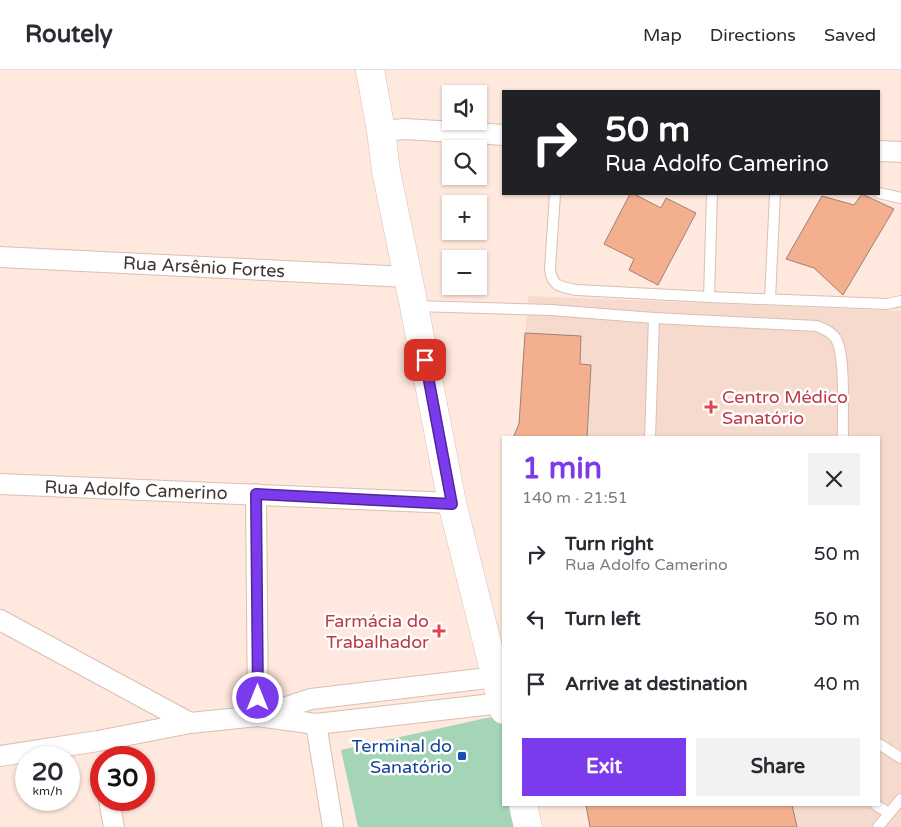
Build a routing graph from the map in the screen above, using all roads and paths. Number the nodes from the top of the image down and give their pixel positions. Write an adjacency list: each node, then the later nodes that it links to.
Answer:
1 (370, 70): 2 (street)
2 (381, 131): 3 (street); 12 (street)
3 (502, 135)
4 (880, 151): 5 (street)
5 (901, 152)
6 (880, 193): 10 (lane)
7 (555, 195): 13 (lane)
8 (712, 195): 13 (lane)
9 (775, 195): 14 (lane)
10 (901, 198)
11 (0, 257): 12 (street, Rua Arsênio Fortes)
12 (408, 277): 16 (street)
13 (709, 297): 14 (lane)
14 (770, 298): 15 (lane)
15 (901, 301)
16 (414, 306): 17 (lane); 22 (street)
17 (654, 318): 18 (lane); 19 (lane)
18 (650, 436)
19 (843, 436)
20 (0, 484): 21 (street, Rua Adolfo Camerino)
21 (256, 494): 22 (street, Rua Adolfo Camerino); 25 (street)
22 (452, 504): 24 (street)
23 (0, 620): 26 (street)
24 (501, 696): 25 (street); 27 (street)
25 (258, 716): 26 (street); 27 (street)
26 (190, 723): 29 (street)
27 (316, 724): 39 (street)
28 (880, 745): 32 (lane)
29 (110, 746)
30 (90, 750): 31 (street)
31 (0, 756)
32 (901, 758)
33 (901, 799): 37 (lane)
34 (524, 806): 40 (street)
35 (878, 806): 37 (lane)
36 (111, 811): 38 (street)
37 (889, 813): 41 (lane)
38 (114, 827)
39 (333, 827)
40 (528, 827)
41 (878, 827)

